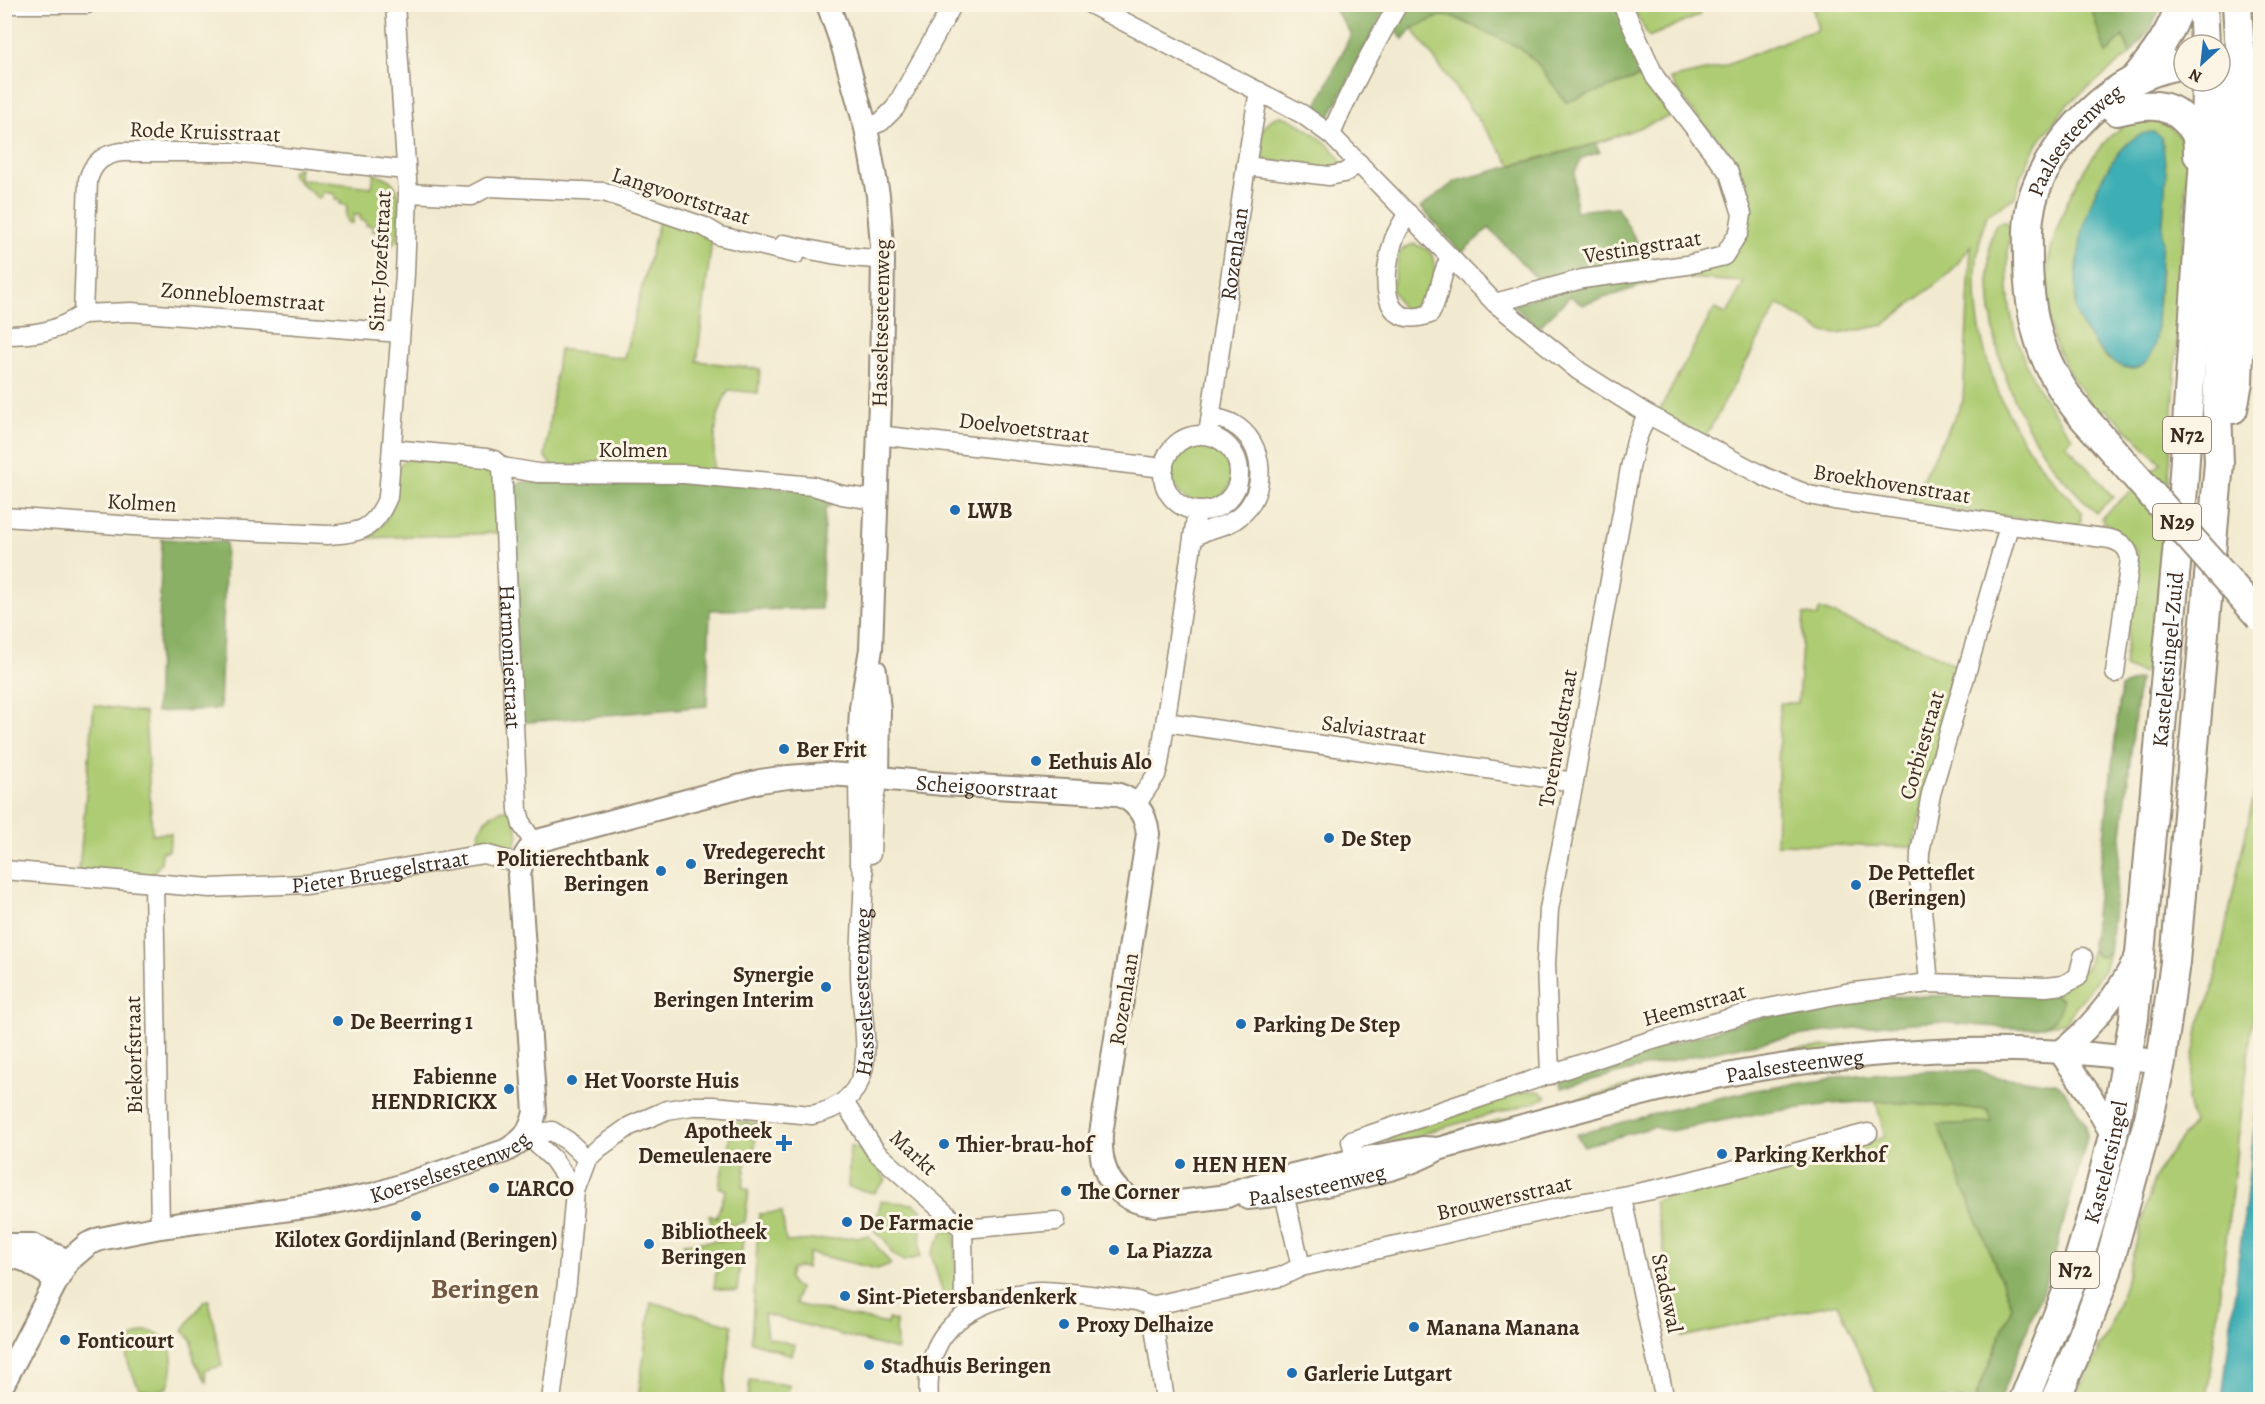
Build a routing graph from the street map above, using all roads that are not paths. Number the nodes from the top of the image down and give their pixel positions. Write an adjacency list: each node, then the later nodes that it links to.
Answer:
1 (13, 4): 2 (street)
2 (87, 4)
3 (395, 4): 26 (street, Sint-Jozefstraat)
4 (828, 4): 22 (street, Hasseltsesteenweg)
5 (953, 4): 22 (street)
6 (1090, 4): 18 (street, Broekhovenstraat)
7 (1398, 4): 23 (street)
8 (1622, 4): 35 (street, Vestingstraat)
9 (2180, 4): 16 (main road)
10 (2203, 4): 13 (main road)
11 (2220, 4): 14 (main road)
12 (2237, 4): 43 (main road, Kasteletsingel-Zuid)
13 (2204, 33)
14 (2221, 33)
15 (2172, 66): 16 (main road, Paalsesteenweg / N29)
16 (2135, 79): 34 (main road, Paalsesteenweg / N29)
17 (2172, 85): 21 (main road, Paalsesteenweg / N29)
18 (1259, 91): 23 (street, Broekhovenstraat); 25 (street, Rozenlaan)
19 (2206, 93): 27 (main road, Kasteletsingel-Zuid / N72)
20 (2222, 93): 43 (main road, Kasteletsingel-Zuid / N72)
21 (2117, 111): 27 (main road); 34 (main road, Paalsesteenweg / N29)
22 (866, 128): 33 (street, Hasseltsesteenweg)
23 (1331, 135): 24 (street, Broekhovenstraat)
24 (1359, 163): 25 (street); 29 (street, Broekhovenstraat)
25 (1246, 166): 40 (street, Rozenlaan)
26 (406, 170): 28 (street, Sint-Jozefstraat); 36 (street, Rode Kruisstraat)
27 (2202, 170): 62 (main road, Kasteletsingel-Zuid / N72)
28 (408, 193): 31 (street, Langvoortstraat); 37 (street, Sint-Jozefstraat)
29 (1408, 213): 32 (street, Broekhovenstraat); 32 (street)
30 (732, 232): 33 (street, Langvoortstraat)
31 (796, 254)
32 (1450, 258): 35 (street, Broekhovenstraat)
33 (883, 259): 41 (street, Hasseltsesteenweg)
34 (2029, 265): 52 (main road, Paalsesteenweg / N29, bridge)
35 (1495, 303): 39 (street, Broekhovenstraat)
36 (82, 314): 37 (street, Zonnebloemstraat); 38 (street)
37 (400, 333): 42 (street, Sint-Jozefstraat)
38 (4, 335)
39 (1647, 414): 50 (street, Broekhovenstraat); 56 (street, Torenveldstraat)
40 (1210, 426): 45 (street); 47 (street); 51 (street)
41 (878, 435): 45 (street, Doelvoetstraat); 46 (street, Hasseltsesteenweg)
42 (392, 449): 44 (street, Kolmen); 49 (street, Sint-Jozefstraat)
43 (2219, 463): 67 (main road, Kasteletsingel-Zuid / N72)
44 (502, 467): 46 (street, Kolmen); 58 (street, Harmoniestraat)
45 (1164, 468): 47 (street)
46 (875, 500): 55 (street, Hasseltsesteenweg)
47 (1197, 511): 51 (street)
48 (4, 517): 49 (street, Kolmen)
49 (379, 517)
50 (2009, 526): 53 (street, Broekhovenstraat); 64 (street, Corbiestraat)
51 (1194, 538): 54 (street)
52 (2260, 617)
53 (2115, 673)
54 (1166, 722): 56 (street, Salviastraat); 57 (street)
55 (868, 777): 57 (street, Scheigoorstraat); 58 (street); 69 (street, Hasseltsesteenweg)
56 (1574, 782): 68 (street, Torenveldstraat)
57 (1136, 805): 76 (street, Rozenlaan)
58 (535, 844): 59 (street)
59 (521, 864): 61 (street, Pieter Bruegelstraat); 71 (street)
60 (4, 870): 61 (street, Pieter Bruegelstraat)
61 (154, 883): 80 (street, Biekorfstraat)
62 (2142, 944): 65 (street); 66 (main road, Kasteletsingel-Zuid / N72)
63 (2083, 957): 64 (street, Heemstraat)
64 (1929, 983): 68 (street, Heemstraat)
65 (2060, 1053): 66 (street, Paalsesteenweg); 72 (street); 74 (street, Paalsesteenweg)
66 (2128, 1058): 67 (street, Paalsesteenweg); 72 (main road, Kasteletsingel / N72)
67 (2161, 1062): 94 (main road, Kasteletsingel / N72)
68 (1550, 1075): 74 (street, Heemstraat)
69 (844, 1102): 73 (street); 81 (street, Markt)
70 (1868, 1133): 78 (street, Brouwersstraat)
71 (527, 1135): 73 (street, Koerselsesteenweg); 77 (street); 80 (street, Koerselsesteenweg)
72 (2113, 1136): 93 (main road, Kasteletsingel / N72)
73 (587, 1159): 77 (street)
74 (1357, 1169): 75 (street, Paalsesteenweg)
75 (1283, 1187): 76 (street, Paalsesteenweg); 84 (street)
76 (1120, 1190)
77 (575, 1191): 89 (street)
78 (1622, 1198): 84 (street, Brouwersstraat); 92 (street, Stadswal)
79 (1056, 1221): 81 (street)
80 (160, 1227): 85 (street, Koerselsesteenweg)
81 (963, 1229): 87 (street)
82 (4, 1245): 85 (street)
83 (4, 1254): 85 (street)
84 (1301, 1267): 86 (street, Brouwersstraat)
85 (62, 1270): 88 (street)
86 (1151, 1306): 87 (street); 91 (street)
87 (975, 1308): 90 (street)
88 (4, 1382)
89 (551, 1400)
90 (929, 1400)
91 (1165, 1400)
92 (1665, 1400)
93 (2024, 1400)
94 (2055, 1400)

